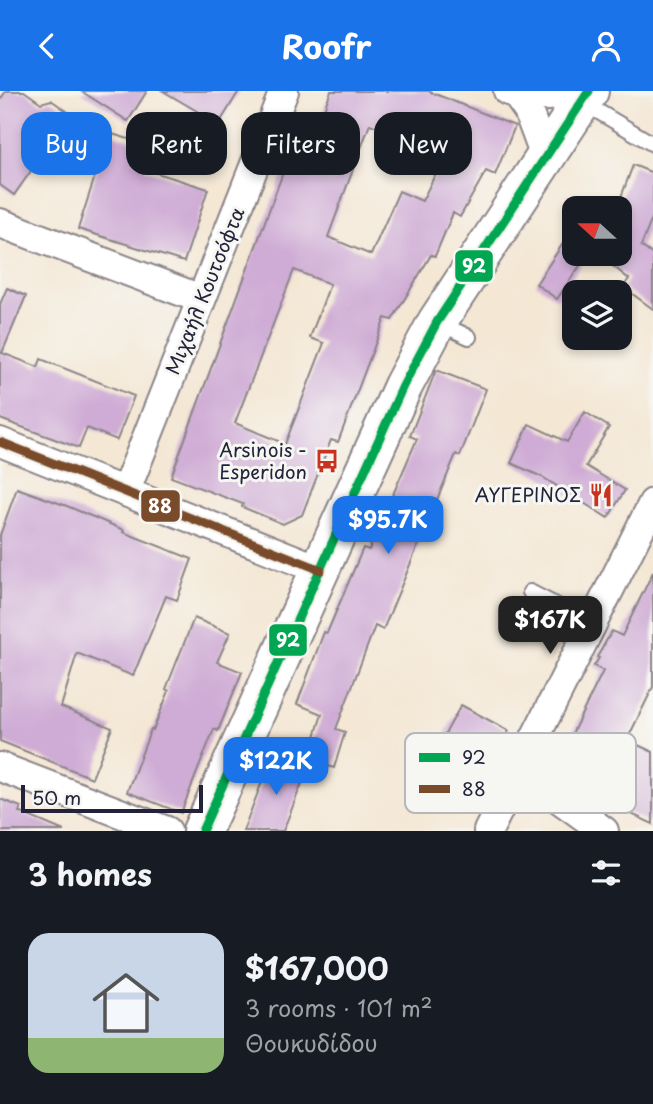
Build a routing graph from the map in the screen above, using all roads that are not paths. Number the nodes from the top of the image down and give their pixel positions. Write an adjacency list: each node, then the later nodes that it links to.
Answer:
1 (284, 91): 7 (street, Μιχαήλ Κουτσόφτα)
2 (512, 93): 3 (street); 5 (street)
3 (583, 95): 4 (lane); 5 (main road)
4 (653, 144)
5 (545, 157): 11 (main road)
6 (0, 223): 7 (street)
7 (201, 299): 9 (street, Μιχαήλ Κουτσόφτα)
8 (0, 442): 9 (street)
9 (126, 490): 11 (street)
10 (653, 503): 13 (street)
11 (321, 570): 19 (main road)
12 (530, 592): 13 (lane)
13 (593, 624): 14 (street)
14 (538, 733)
15 (0, 767): 18 (street)
16 (497, 813): 20 (street)
17 (578, 813): 21 (street)
18 (167, 831)
19 (202, 831)
20 (488, 831)
21 (604, 831)

